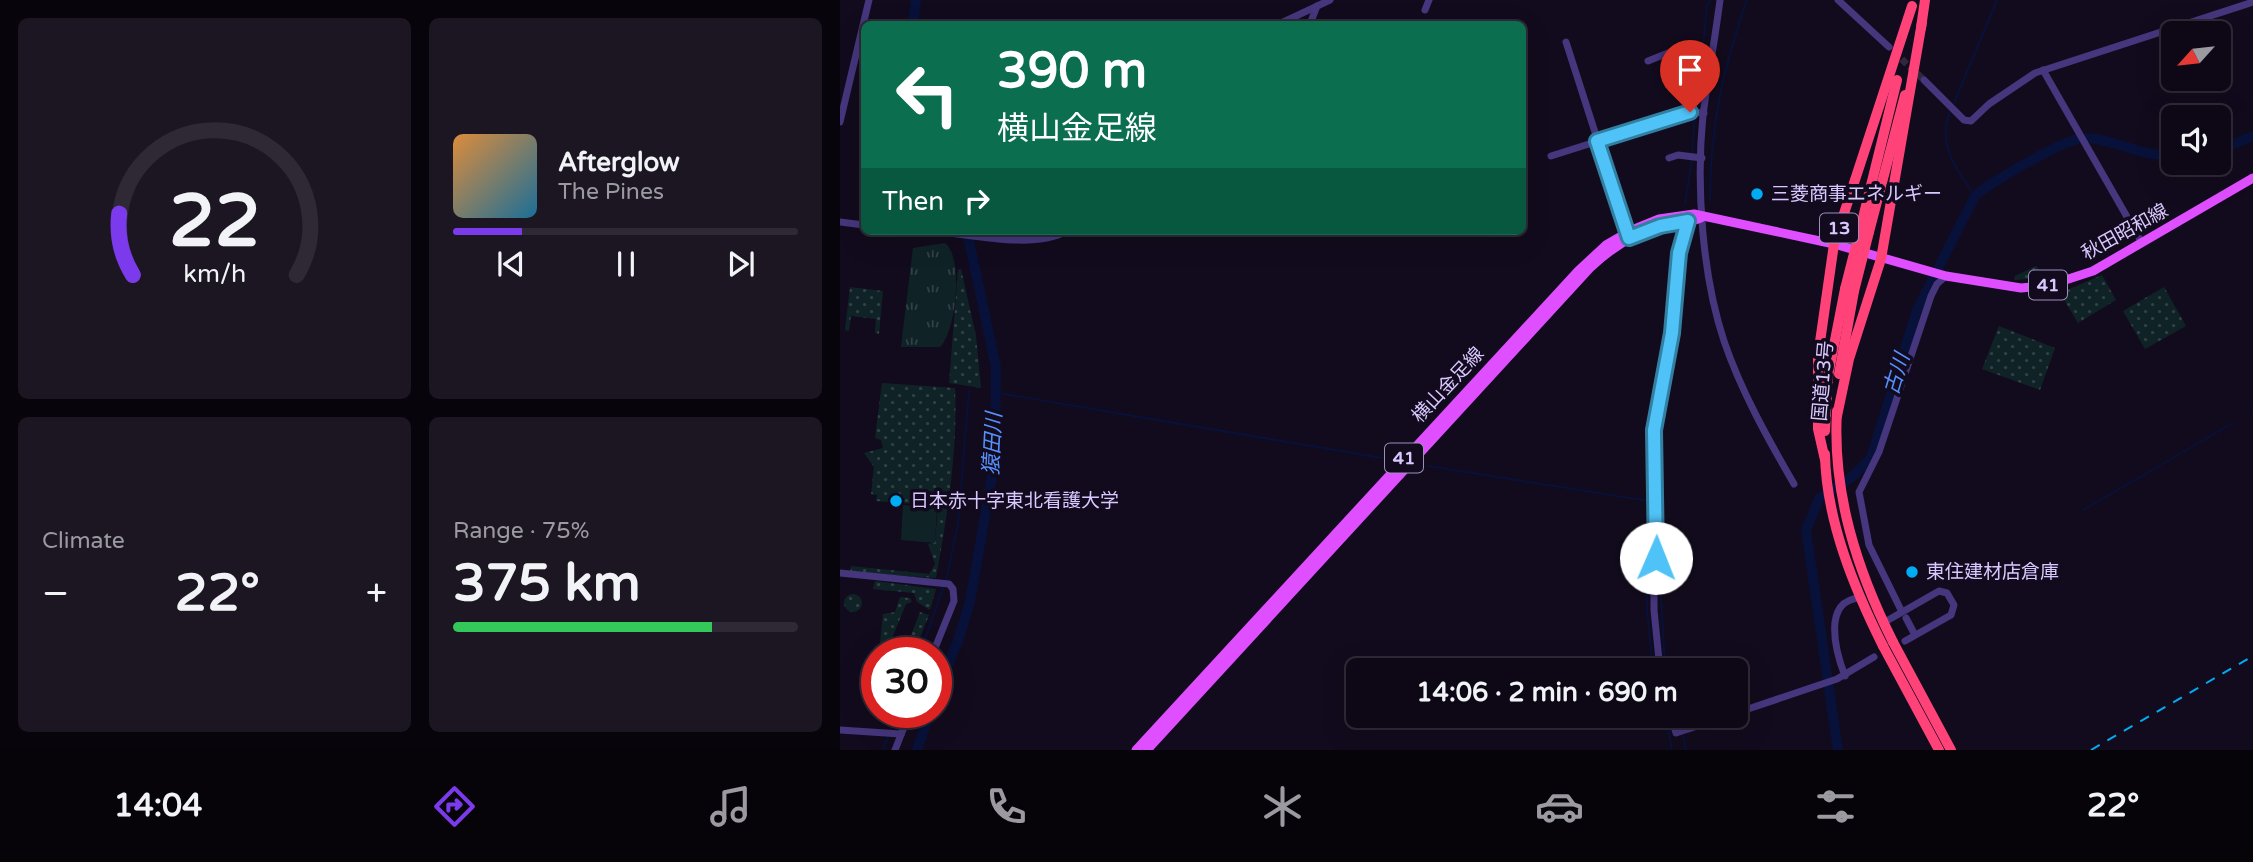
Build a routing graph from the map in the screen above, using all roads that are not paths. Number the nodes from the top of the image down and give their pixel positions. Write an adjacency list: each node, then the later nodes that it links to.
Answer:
1 (869, 0): 10 (street)
2 (1429, 0): 9 (street)
3 (1720, 0): 17 (street)
4 (1838, 0): 16 (street)
5 (1925, 0): 13 (highway, 国道13号 / 13)
6 (1325, 2): 11 (street); 12 (street)
7 (2253, 2): 19 (street)
8 (1913, 3): 32 (highway, 国道13号 / 13); 37 (highway, 13)
9 (1425, 10)
10 (864, 21)
11 (1285, 21)
12 (1312, 21)
13 (1922, 22): 32 (highway, 国道13号 / 13); 38 (highway, 13)
14 (861, 34): 22 (street)
15 (1566, 42): 23 (street)
16 (1889, 47)
17 (1706, 58): 18 (street); 21 (street)
18 (1648, 61)
19 (2043, 70): 20 (street); 36 (street)
20 (1924, 80)
21 (1699, 112): 23 (street); 25 (street)
22 (840, 122)
23 (1597, 141): 24 (street); 35 (street)
24 (1551, 156)
25 (1696, 157): 26 (street); 28 (street)
26 (1669, 158)
27 (2253, 178): 36 (main road, 秋田昭和線 / 41)
28 (1702, 218): 29 (main road, 横山金足線 / 41); 35 (main road, 横山金足線 / 41); 37 (main road, 横山金足線 / 41); 44 (street)
29 (1688, 221): 35 (main road, 横山金足線 / 41); 55 (street)
30 (840, 222): 31 (street)
31 (861, 225)
32 (1864, 231): 40 (highway, 国道13号 / 13, bridge)
33 (974, 235): 34 (street)
34 (1056, 235)
35 (1628, 235): 64 (main road, 横山金足線 / 41); 65 (main road, 横山金足線 / 41)
36 (2142, 243): 39 (main road, 秋田昭和線 / 41)
37 (1834, 244): 38 (main road, 横山金足線 / 41); 42 (highway, 13)
38 (1881, 259): 39 (main road, 秋田昭和線 / 41); 41 (highway, 13)
39 (1946, 276): 47 (street)
40 (1849, 290): 41 (highway, 国道13号 / 13); 42 (highway, 国道13号 / 13)
41 (1837, 416): 43 (highway, 国道13号 / 13)
42 (1825, 460): 43 (highway, 国道13号 / 13)
43 (1834, 478): 46 (highway, 国道13号 / 13); 49 (highway, 国道13号 / 13)
44 (1794, 484)
45 (840, 573): 51 (street)
46 (1861, 598): 53 (highway, 国道13号 / 13); 56 (street)
47 (1901, 610)
48 (1906, 618): 50 (street)
49 (1883, 623): 50 (street); 53 (highway, 国道13号 / 13)
50 (1914, 635): 52 (street)
51 (939, 637)
52 (1905, 641)
53 (1888, 644): 66 (highway, 国道13号 / 13, bridge); 67 (highway, 国道13号 / 13, bridge)
54 (1874, 657): 56 (street)
55 (1659, 658)
56 (1845, 676): 57 (street)
57 (1748, 709)
58 (903, 728): 62 (street)
59 (1675, 728): 60 (street)
60 (1691, 728)
61 (840, 730): 62 (street)
62 (901, 734): 63 (street)
63 (895, 750)
64 (1136, 750)
65 (1147, 750)
66 (1939, 750)
67 (1951, 750)

